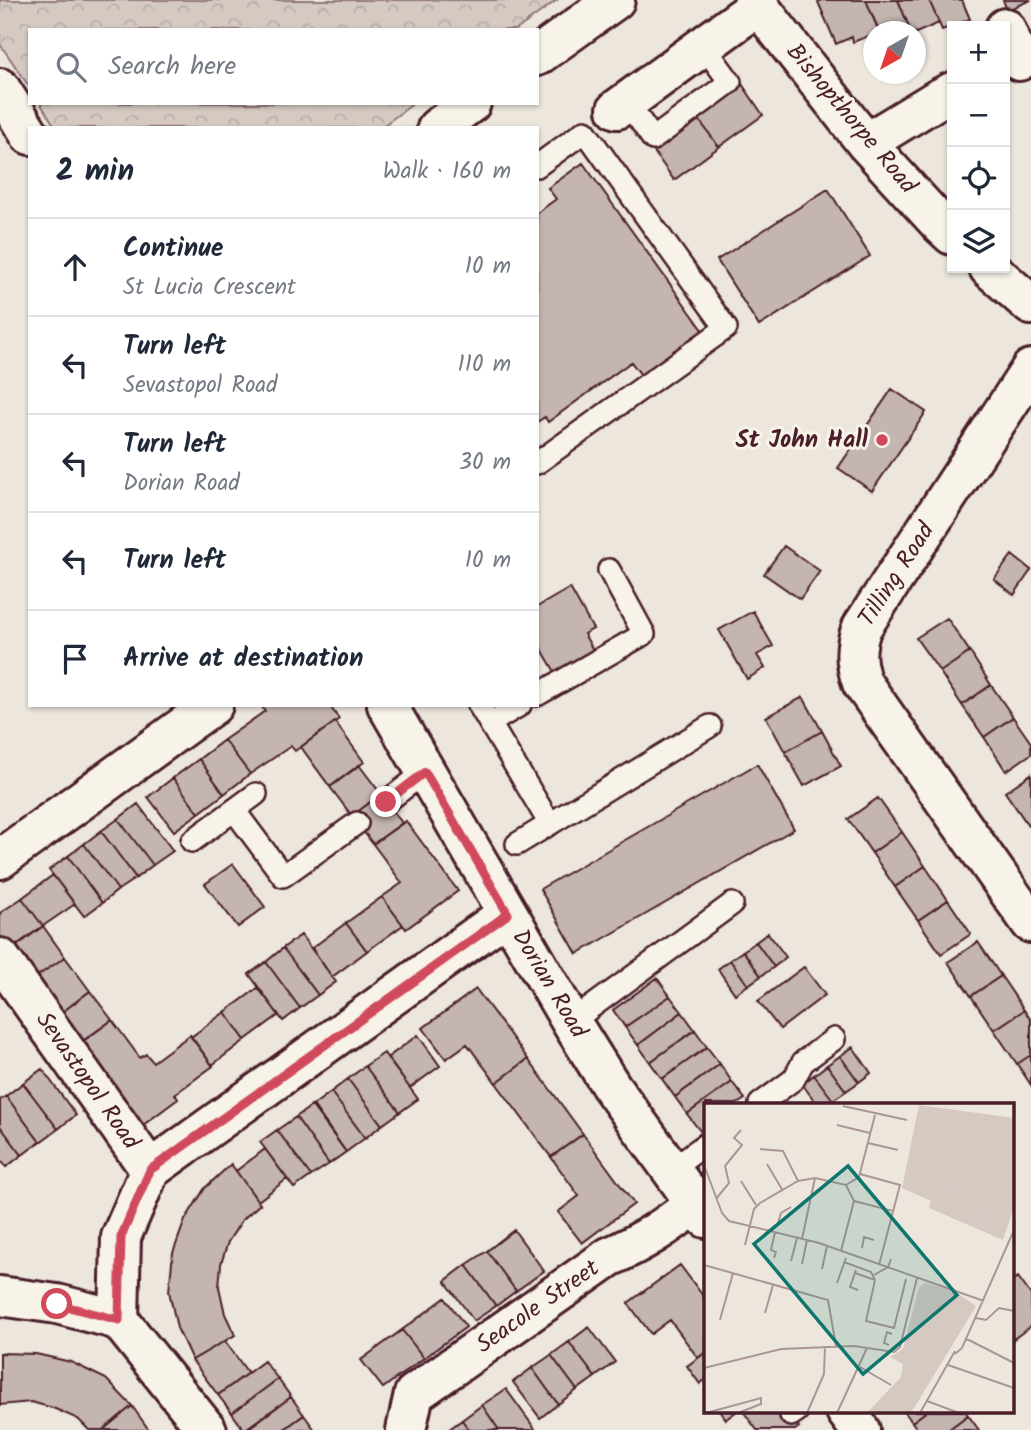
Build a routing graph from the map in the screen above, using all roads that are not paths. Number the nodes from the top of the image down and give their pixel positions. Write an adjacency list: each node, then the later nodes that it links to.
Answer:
1 (615, 0): 5 (street)
2 (993, 0): 4 (street)
3 (756, 3): 9 (street); 12 (street, Bishopthorpe Road)
4 (1013, 48)
5 (539, 55)
6 (0, 88): 11 (street)
7 (947, 94): 12 (street)
8 (468, 105): 10 (street)
9 (622, 106)
10 (440, 126)
11 (28, 132)
12 (866, 143): 14 (street, Bishopthorpe Road)
13 (539, 165): 18 (lane)
14 (947, 230)
15 (995, 273): 16 (street)
16 (1031, 305)
17 (1031, 369): 37 (street, Tilling Road)
18 (539, 462)
19 (609, 570): 20 (lane)
20 (539, 694)
21 (210, 707): 34 (street)
22 (388, 707): 26 (street, Dorian Road)
23 (512, 707): 24 (lane)
24 (484, 714): 31 (lane)
25 (710, 726): 31 (lane)
26 (425, 772): 28 (lane); 36 (street, Dorian Road)
27 (256, 794): 29 (lane)
28 (386, 802)
29 (234, 810): 30 (lane); 32 (lane)
30 (357, 823)
31 (550, 824): 33 (lane)
32 (192, 841)
33 (517, 844)
34 (0, 859)
35 (732, 904): 39 (lane)
36 (508, 914): 39 (street, Dorian Road); 43 (street, Sevastopol Road)
37 (1031, 923)
38 (0, 958): 43 (street, Sevastopol Road)
39 (571, 1022): 44 (street, Dorian Road)
40 (834, 1039): 41 (lane)
41 (761, 1103)
42 (704, 1145): 44 (lane)
43 (150, 1170): 47 (street, Sevastopol Road)
44 (670, 1170): 45 (street, Dorian Road)
45 (700, 1211): 50 (street, Seacole Street)
46 (0, 1296): 47 (street)
47 (119, 1320): 49 (street)
48 (847, 1412): 51 (street)
49 (207, 1430)
50 (406, 1430)
51 (860, 1430)

